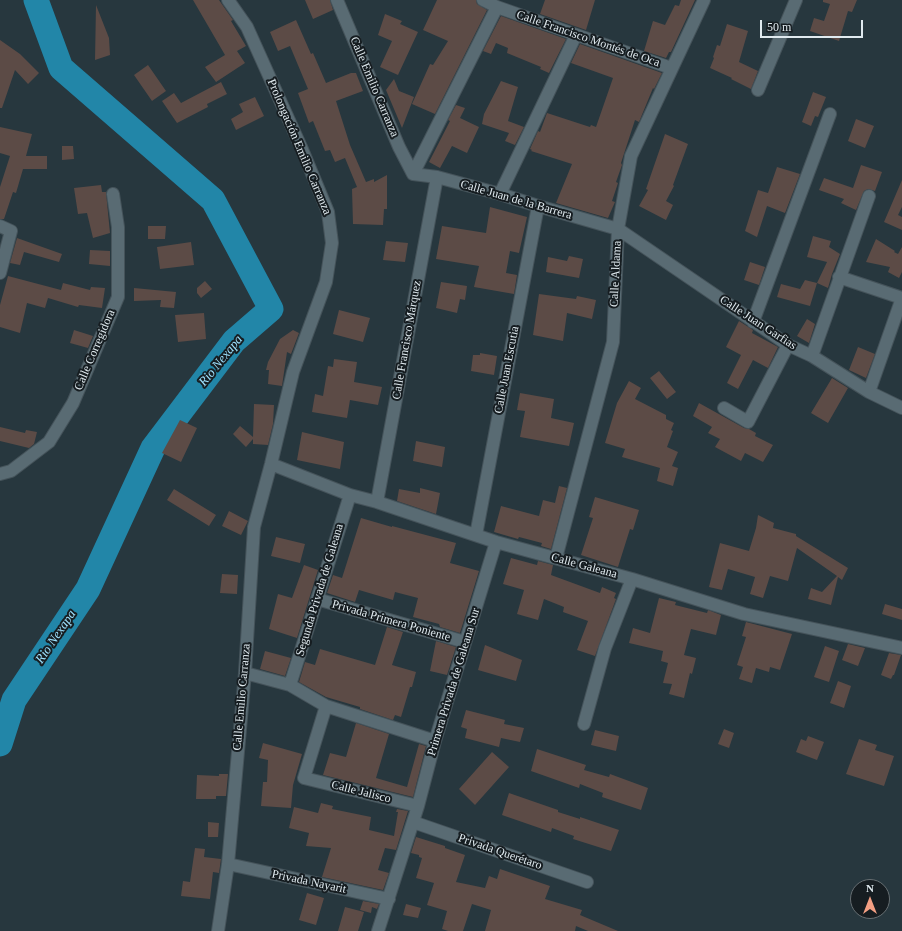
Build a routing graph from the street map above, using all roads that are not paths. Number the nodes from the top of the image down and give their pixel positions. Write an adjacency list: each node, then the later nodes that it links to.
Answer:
1 (228, 0): 28 (street, Prolongación Emilio Carranza)
2 (337, 0): 11 (street, Calle Emilio Carranza)
3 (483, 0): 6 (street, Calle Francisco Montés de Oca)
4 (704, 0): 8 (street, Calle Aldama)
5 (796, 0): 9 (street)
6 (497, 7): 7 (street, Calle Francisco Montés de Oca); 11 (street)
7 (576, 35): 8 (street, Calle Francisco Montés de Oca); 14 (street)
8 (671, 68): 18 (street, Calle Aldama)
9 (758, 90)
10 (830, 114): 22 (street)
11 (413, 174): 12 (street, Calle Juan de la Barrera)
12 (437, 177): 14 (street, Calle Juan de la Barrera); 31 (street, Calle Francisco Márquez)
13 (113, 194): 29 (street, Calle Corregidora)
14 (500, 194): 16 (street, Calle Juan de la Barrera)
15 (869, 196): 20 (street)
16 (538, 206): 18 (street, Calle Juan de la Barrera); 32 (street, Calle Juan Escutia)
17 (0, 226): 19 (street)
18 (618, 229): 22 (street, Calle Juan Garfias); 34 (street, Calle Aldama)
19 (0, 273)
20 (840, 277): 21 (street); 24 (street)
21 (902, 298): 25 (street)
22 (753, 322): 23 (street, Calle Juan Garfias)
23 (788, 345): 24 (street, Calle Juan Garfias); 26 (street)
24 (812, 356): 25 (street, Calle Juan Garfias)
25 (869, 392): 27 (street, Calle Juan Garfias)
26 (724, 408)
27 (902, 408)
28 (271, 464): 30 (street, Calle Galeana); 39 (street, Calle Emilio Carranza)
29 (0, 474)
30 (350, 495): 31 (street, Calle Galeana); 36 (street, Segunda Privada de Galeana)
31 (377, 502): 32 (street, Calle Galeana)
32 (476, 535): 33 (street, Calle Galeana)
33 (496, 542): 34 (street, Calle Galeana); 37 (street, Primera Privada de Galeana Sur)
34 (556, 558): 35 (street, Calle Galeana)
35 (632, 578): 38 (street, Calle Galeana); 42 (street)
36 (317, 599): 37 (street, Privada Primera Poniente); 40 (street, Segunda Privada de Galeana)
37 (465, 642): 43 (street, Primera Privada de Galeana Sur)
38 (902, 648)
39 (245, 673): 40 (street); 46 (street, Calle Emilio Carranza)
40 (290, 685): 41 (street)
41 (326, 706): 43 (street); 44 (street, Calle Jalisco)
42 (584, 724)
43 (436, 741): 44 (street, Primera Privada de Galeana Sur)
44 (418, 806): 45 (street, Primera Privada de Galeana Sur)
45 (412, 822): 47 (street, Privada Querétaro); 48 (street, Primera Privada de Galeana Sur)
46 (228, 864): 48 (street, Privada Nayarit); 49 (street, Calle Emilio Carranza)
47 (587, 882)
48 (389, 899): 50 (street, Primera Privada de Galeana Sur)
49 (218, 931)
50 (378, 931)

